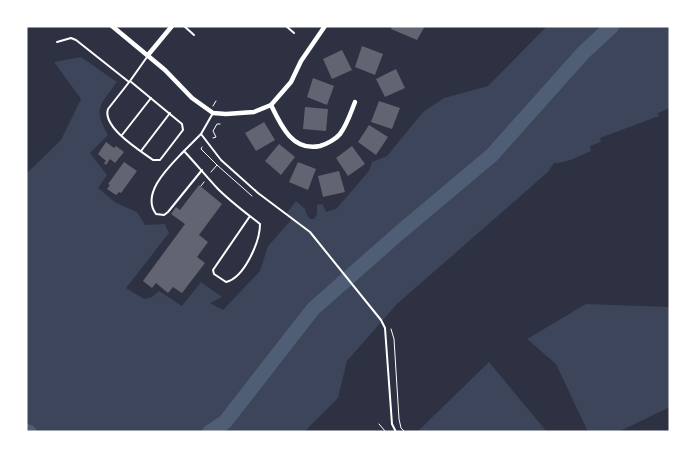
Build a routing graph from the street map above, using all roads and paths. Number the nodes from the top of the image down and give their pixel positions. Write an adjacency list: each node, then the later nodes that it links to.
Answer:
1 (112, 26): 9 (street)
2 (172, 26): 9 (street)
3 (184, 26): 7 (lane)
4 (286, 26): 6 (lane)
5 (325, 26): 13 (street)
6 (294, 33)
7 (194, 35)
8 (57, 42): 10 (lane)
9 (148, 55): 10 (lane); 15 (street)
10 (130, 82): 11 (lane); 18 (lane)
11 (151, 98): 14 (lane); 18 (lane)
12 (355, 102): 13 (street)
13 (271, 105): 15 (street)
14 (170, 113): 21 (lane); 21 (lane)
15 (213, 113): 17 (lane)
16 (220, 124): 19 (path)
17 (201, 134): 22 (lane); 31 (lane)
18 (122, 136): 21 (lane)
19 (213, 138)
20 (202, 147): 24 (path)
21 (141, 151)
22 (184, 151): 23 (lane); 23 (lane)
23 (202, 170): 27 (lane)
24 (211, 173)
25 (204, 181): 26 (path)
26 (201, 186)
27 (250, 216): 27 (lane)
28 (390, 326): 32 (path)
29 (379, 424): 30 (path)
30 (385, 431)
31 (396, 432)
32 (404, 432)

